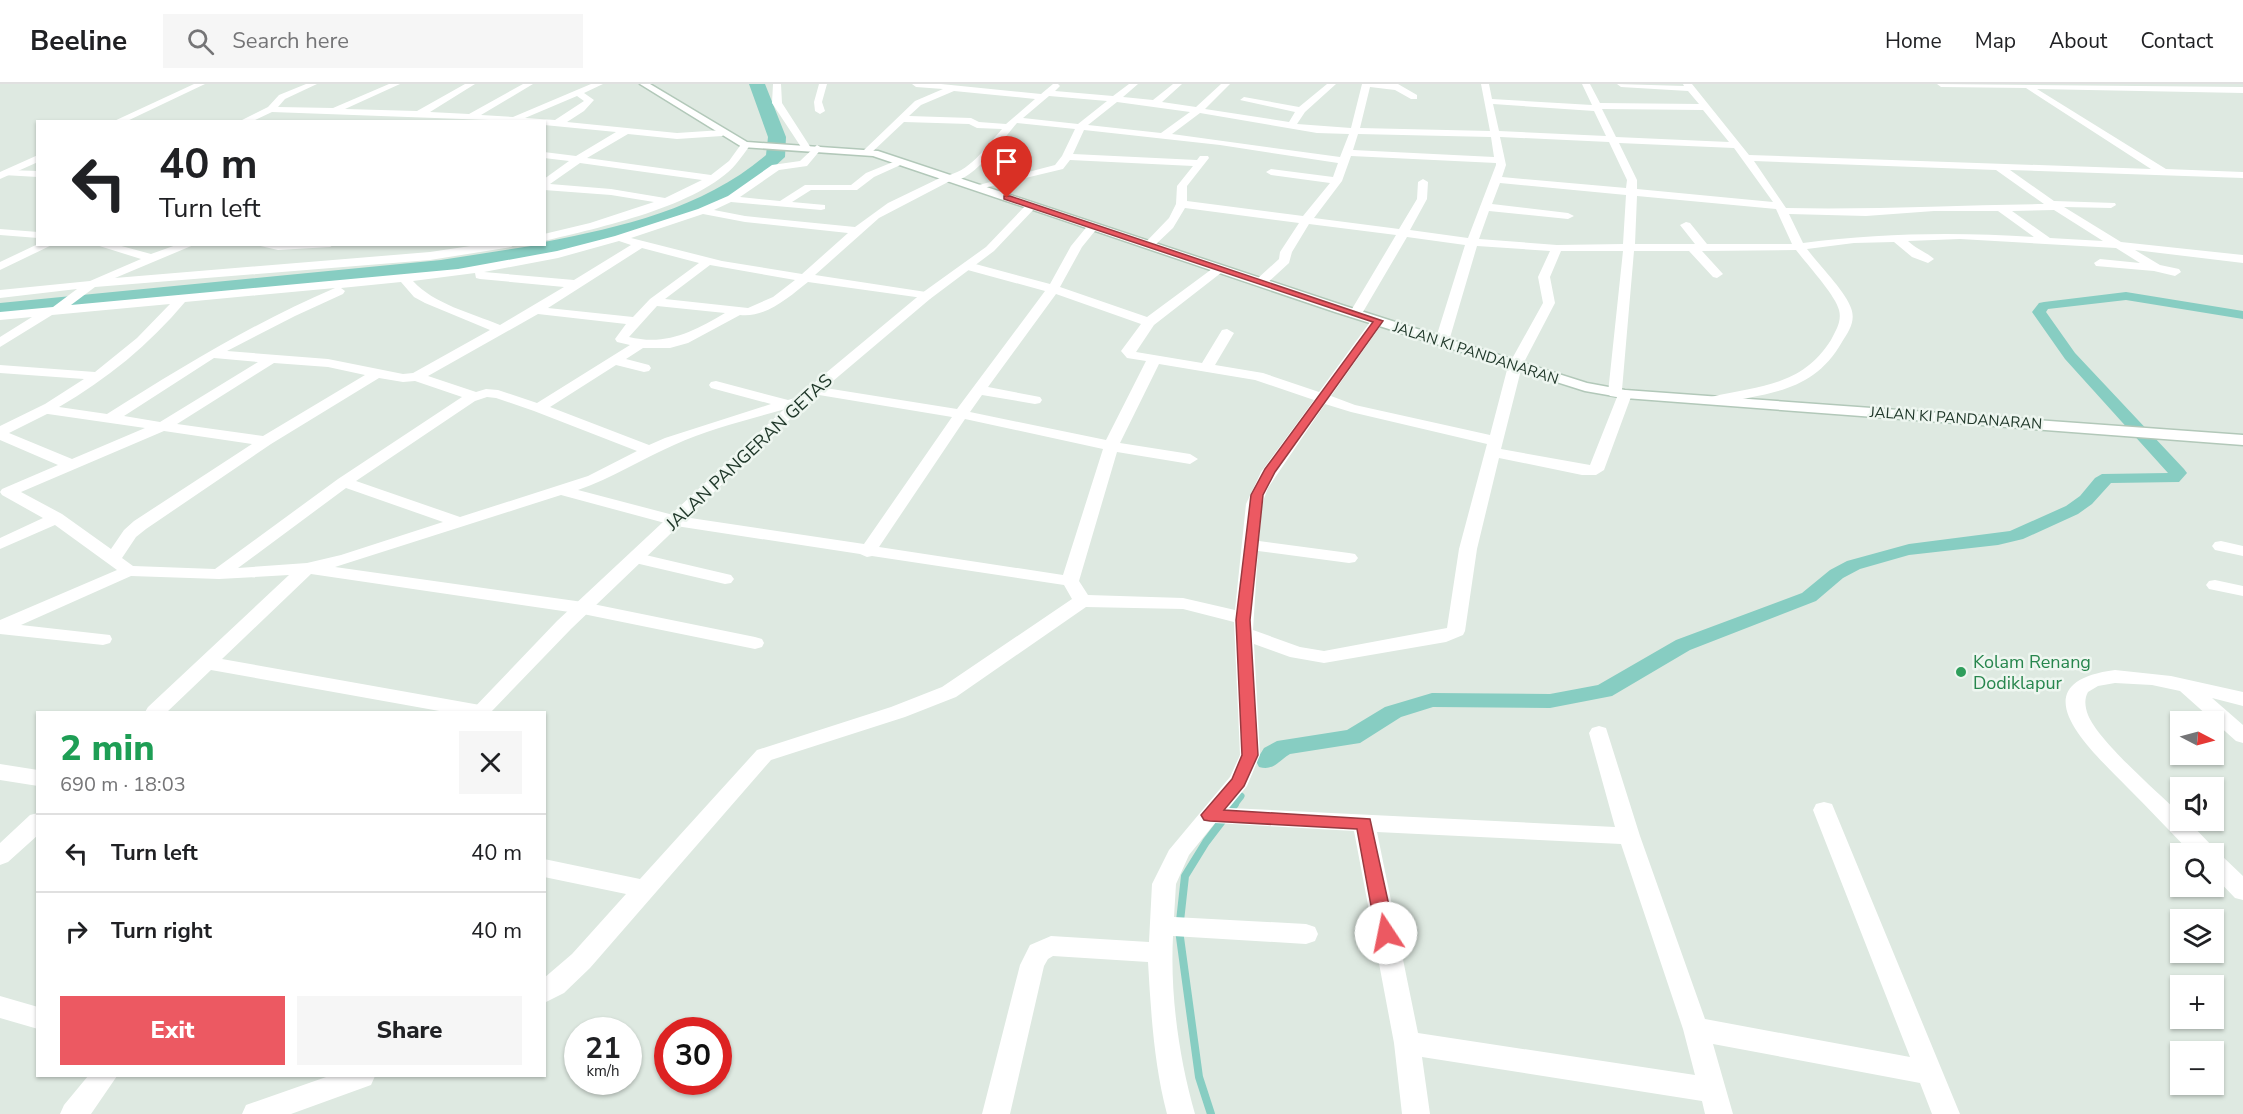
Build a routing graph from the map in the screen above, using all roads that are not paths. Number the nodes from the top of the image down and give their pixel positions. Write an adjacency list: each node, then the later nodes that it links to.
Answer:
1 (201, 84): 44 (street)
2 (313, 84): 35 (street)
3 (396, 84): 38 (street)
4 (471, 84): 41 (street)
5 (530, 84): 42 (street)
6 (598, 84): 26 (street)
7 (644, 84): 57 (street, JALAN KI PANDANARAN)
8 (777, 84): 65 (street)
9 (823, 84): 39 (street)
10 (916, 84): 23 (street)
11 (1059, 84): 27 (street)
12 (1134, 84): 29 (street)
13 (1178, 84): 32 (street)
14 (1226, 84): 36 (street)
15 (1332, 84): 37 (street)
16 (1366, 84): 21 (street); 56 (street)
17 (1485, 84): 31 (street)
18 (1586, 84): 33 (street)
19 (1621, 84): 24 (street)
20 (1941, 84): 22 (street)
21 (1394, 85): 28 (street)
22 (2027, 85): 25 (street); 78 (street)
23 (958, 86): 27 (street); 43 (street)
24 (1689, 86): 34 (street)
25 (2243, 90)
26 (577, 93): 48 (street); 50 (street)
27 (1044, 95): 29 (street); 51 (street)
28 (1414, 97)
29 (1116, 99): 32 (street); 52 (street)
30 (1244, 100): 37 (street)
31 (1488, 100): 33 (street); 58 (street)
32 (1155, 103): 36 (street)
33 (1597, 107): 34 (street); 60 (street)
34 (1707, 107): 63 (street)
35 (271, 109): 38 (street); 45 (street)
36 (1198, 110): 53 (street); 59 (street)
37 (1300, 110): 53 (street)
38 (334, 111): 40 (street); 46 (street)
39 (820, 111)
40 (376, 112): 41 (street); 47 (street)
41 (419, 114): 42 (street)
42 (472, 116): 48 (street)
43 (903, 118): 51 (street); 66 (street)
44 (120, 120)
45 (247, 120)
46 (317, 120)
47 (365, 120)
48 (512, 120)
49 (546, 122): 50 (street)
50 (559, 123): 54 (street); 55 (street)
51 (1012, 124): 52 (street); 83 (street)
52 (1082, 125): 59 (street); 68 (street)
53 (1292, 126): 56 (street)
54 (546, 130)
55 (627, 130): 57 (street); 70 (street)
56 (1355, 130): 62 (street); 69 (street)
57 (722, 133): 64 (street, JALAN KI PANDANARAN)
58 (1495, 134): 60 (street); 62 (street); 73 (street)
59 (1164, 135): 61 (street)
60 (1612, 139): 63 (street); 90 (street)
61 (1220, 142): 69 (street); 75 (street)
62 (1409, 144): 69 (street); 73 (street)
63 (1737, 145): 71 (street)
64 (749, 146): 65 (street, JALAN KI PANDANARAN); 82 (street)
65 (807, 148): 66 (street, JALAN KI PANDANARAN); 91 (street)
66 (867, 152): 74 (street, JALAN KI PANDANARAN)
67 (546, 155): 70 (street)
68 (1067, 157): 75 (street); 89 (street)
69 (1345, 157): 85 (street)
70 (580, 158): 82 (street); 87 (street)
71 (1746, 158): 76 (street); 100 (street)
72 (36, 159): 79 (street)
73 (1500, 160): 84 (street)
74 (902, 162): 83 (street, JALAN KI PANDANARAN); 94 (street)
75 (1199, 163): 93 (street)
76 (1999, 167): 78 (street); 97 (street)
77 (1271, 172): 85 (street)
78 (2165, 173): 81 (street)
79 (3, 174): 80 (street)
80 (36, 174)
81 (2243, 175)
82 (713, 177): 92 (street)
83 (951, 178): 89 (street, JALAN KI PANDANARAN); 108 (street)
84 (1494, 180): 90 (street); 99 (street)
85 (1337, 181): 105 (street)
86 (1423, 182): 110 (street)
87 (546, 184)
88 (546, 186): 92 (street)
89 (979, 188): 96 (street, JALAN KI PANDANARAN)
90 (1633, 191): 100 (street); 131 (street)
91 (729, 199): 94 (street); 103 (street)
92 (666, 201): 113 (street)
93 (1183, 204): 105 (street); 119 (street)
94 (782, 205): 98 (street)
95 (2111, 205): 97 (street)
96 (1031, 206): 107 (street, JALAN KI PANDANARAN); 139 (street, JALAN PANGERAN GETAS)
97 (2054, 206): 102 (street); 120 (street)
98 (821, 207)
99 (1485, 207): 104 (street); 116 (street)
100 (1782, 208): 101 (street); 128 (street)
101 (1934, 208): 102 (street); 112 (street)
102 (2001, 208): 117 (street)
103 (702, 211): 108 (street); 114 (street)
104 (1568, 216)
105 (1307, 219): 110 (street); 149 (street)
106 (1686, 225): 130 (street)
107 (1092, 226): 119 (street, JALAN KI PANDANARAN); 153 (street)
108 (858, 231): 146 (street)
109 (0, 232): 111 (street)
110 (1404, 232): 116 (street); 161 (street)
111 (36, 235)
112 (1967, 237): 115 (street); 117 (street)
113 (546, 238)
114 (619, 238): 118 (street); 143 (street)
115 (1898, 239): 128 (street); 134 (street)
116 (1472, 242): 129 (street); 168 (street)
117 (2049, 243): 120 (street)
118 (638, 244): 136 (street); 151 (street)
119 (1149, 245): 141 (street, JALAN KI PANDANARAN)
120 (2118, 245): 135 (street); 140 (street)
121 (45, 246): 138 (street)
122 (104, 246): 132 (street)
123 (185, 246): 132 (street)
124 (266, 246): 125 (street)
125 (302, 246)
126 (411, 246): 133 (street)
127 (491, 246): 133 (street)
128 (1799, 246): 130 (street); 189 (street)
129 (1557, 248): 131 (street); 175 (street)
130 (1699, 248): 131 (street); 144 (street)
131 (1629, 249): 184 (street)
132 (152, 258): 152 (street)
133 (404, 258): 152 (street)
134 (1929, 259)
135 (2243, 259)
136 (707, 262): 146 (street); 157 (street)
137 (2100, 263): 140 (street)
138 (0, 266)
139 (968, 266): 153 (street); 155 (street, JALAN PANGERAN GETAS)
140 (2156, 268): 142 (street)
141 (1220, 269): 149 (street, JALAN KI PANDANARAN); 164 (street)
142 (2175, 272)
143 (458, 273): 145 (street); 151 (street)
144 (1717, 274)
145 (405, 279): 150 (street); 166 (street)
146 (802, 279): 155 (street); 160 (street)
147 (0, 280): 148 (street)
148 (15, 282)
149 (1261, 282): 161 (street, JALAN KI PANDANARAN)
150 (354, 284): 156 (street); 171 (street)
151 (574, 284): 158 (street)
152 (88, 287): 154 (street); 159 (street)
153 (1053, 289): 164 (street); 183 (street)
154 (0, 294)
155 (926, 296): 185 (street, JALAN PANGERAN GETAS)
156 (180, 300): 159 (street); 180 (street)
157 (654, 302): 160 (street); 163 (street)
158 (536, 310): 163 (street); 166 (street)
159 (54, 311): 162 (street); 169 (street)
160 (738, 311): 170 (street)
161 (1355, 314): 165 (street, JALAN KI PANDANARAN)
162 (0, 316)
163 (635, 321): 170 (street)
164 (1149, 321): 173 (street)
165 (1378, 321): 168 (street, JALAN KI PANDANARAN); 187 (street)
166 (499, 329): 181 (street)
167 (1227, 333): 177 (street)
168 (1442, 341): 175 (street, JALAN KI PANDANARAN)
169 (0, 343)
170 (642, 343): 174 (street)
171 (211, 354): 172 (street); 194 (street)
172 (273, 358): 179 (street); 195 (street)
173 (1154, 359): 177 (street); 199 (street)
174 (612, 360): 176 (street); 191 (street)
175 (1515, 366): 184 (street, JALAN KI PANDANARAN); 200 (street)
176 (644, 368)
177 (1206, 368): 187 (street)
178 (0, 369): 180 (street)
179 (377, 373): 181 (street); 198 (street)
180 (97, 376): 192 (street)
181 (416, 377): 186 (street)
182 (716, 385): 190 (street)
183 (978, 390): 188 (street); 193 (street)
184 (1620, 394): 189 (street, JALAN KI PANDANARAN); 200 (street)
185 (808, 395): 190 (street); 193 (street); 207 (street, JALAN PANGERAN GETAS)
186 (475, 396): 191 (street); 204 (street)
187 (1323, 398): 200 (street); 210 (street)
188 (1035, 400)
189 (1716, 400): 197 (street, JALAN KI PANDANARAN)
190 (784, 404): 201 (street)
191 (539, 408): 201 (street)
192 (48, 410): 194 (street); 196 (street)
193 (961, 414): 199 (street); 213 (street)
194 (111, 417): 195 (street)
195 (165, 425): 198 (street); 203 (street)
196 (0, 433): 203 (street)
197 (2243, 440)
198 (266, 441): 216 (street)
199 (1111, 446): 202 (street); 222 (street)
200 (1495, 446): 225 (street)
201 (646, 450): 205 (street)
202 (1190, 459)
203 (72, 465): 206 (street)
204 (344, 482): 208 (street); 219 (street)
205 (561, 490): 207 (street); 208 (street)
206 (56, 518): 209 (street); 216 (street)
207 (676, 521): 213 (street); 214 (street, JALAN PANGERAN GETAS)
208 (459, 522): 217 (street)
209 (0, 544)
210 (1250, 545): 215 (street); 225 (street)
211 (2220, 546): 212 (street)
212 (2243, 551)
213 (867, 552): 222 (street)
214 (638, 558): 220 (street); 224 (street, JALAN PANGERAN GETAS)
215 (1349, 558)
216 (113, 559): 218 (street)
217 (307, 568): 219 (street); 224 (street); 229 (street)
218 (129, 571): 219 (street); 226 (street)
219 (219, 574)
220 (725, 579)
221 (2216, 585): 223 (street)
222 (1076, 591): 225 (street); 248 (street)
223 (2243, 591)
224 (583, 609): 228 (street); 234 (street, JALAN PANGERAN GETAS)
225 (1243, 617): 240 (street)
226 (0, 628): 227 (street)
227 (103, 639)
228 (756, 643)
229 (208, 663): 232 (street); 233 (street)
230 (2188, 688): 231 (street); 236 (street); 244 (street)
231 (2243, 699)
232 (156, 711)
233 (474, 711)
234 (481, 711)
235 (1599, 733): 243 (street)
236 (2243, 736)
237 (0, 772): 238 (street)
238 (36, 778)
239 (1824, 810): 258 (street)
240 (1225, 816): 242 (street); 250 (street)
241 (36, 823): 245 (street)
242 (1364, 824): 243 (street); 257 (street)
243 (1629, 836): 256 (street)
244 (2195, 843)
245 (0, 856)
246 (546, 868): 248 (street)
247 (2224, 872): 249 (street)
248 (646, 889): 253 (street)
249 (2243, 891)
250 (1172, 926): 251 (street); 252 (street)
251 (1306, 934)
252 (1160, 953): 264 (street); 265 (street)
253 (546, 990)
254 (0, 1007): 255 (street)
255 (36, 1017)
256 (1696, 1029): 258 (street); 261 (street)
257 (1407, 1044): 261 (street); 266 (street)
258 (1929, 1073): 267 (street)
259 (103, 1077): 262 (street)
260 (359, 1077): 263 (street)
261 (1716, 1102)
262 (74, 1114)
263 (256, 1114)
264 (996, 1114)
265 (1181, 1114)
266 (1416, 1114)
267 (1946, 1114)

